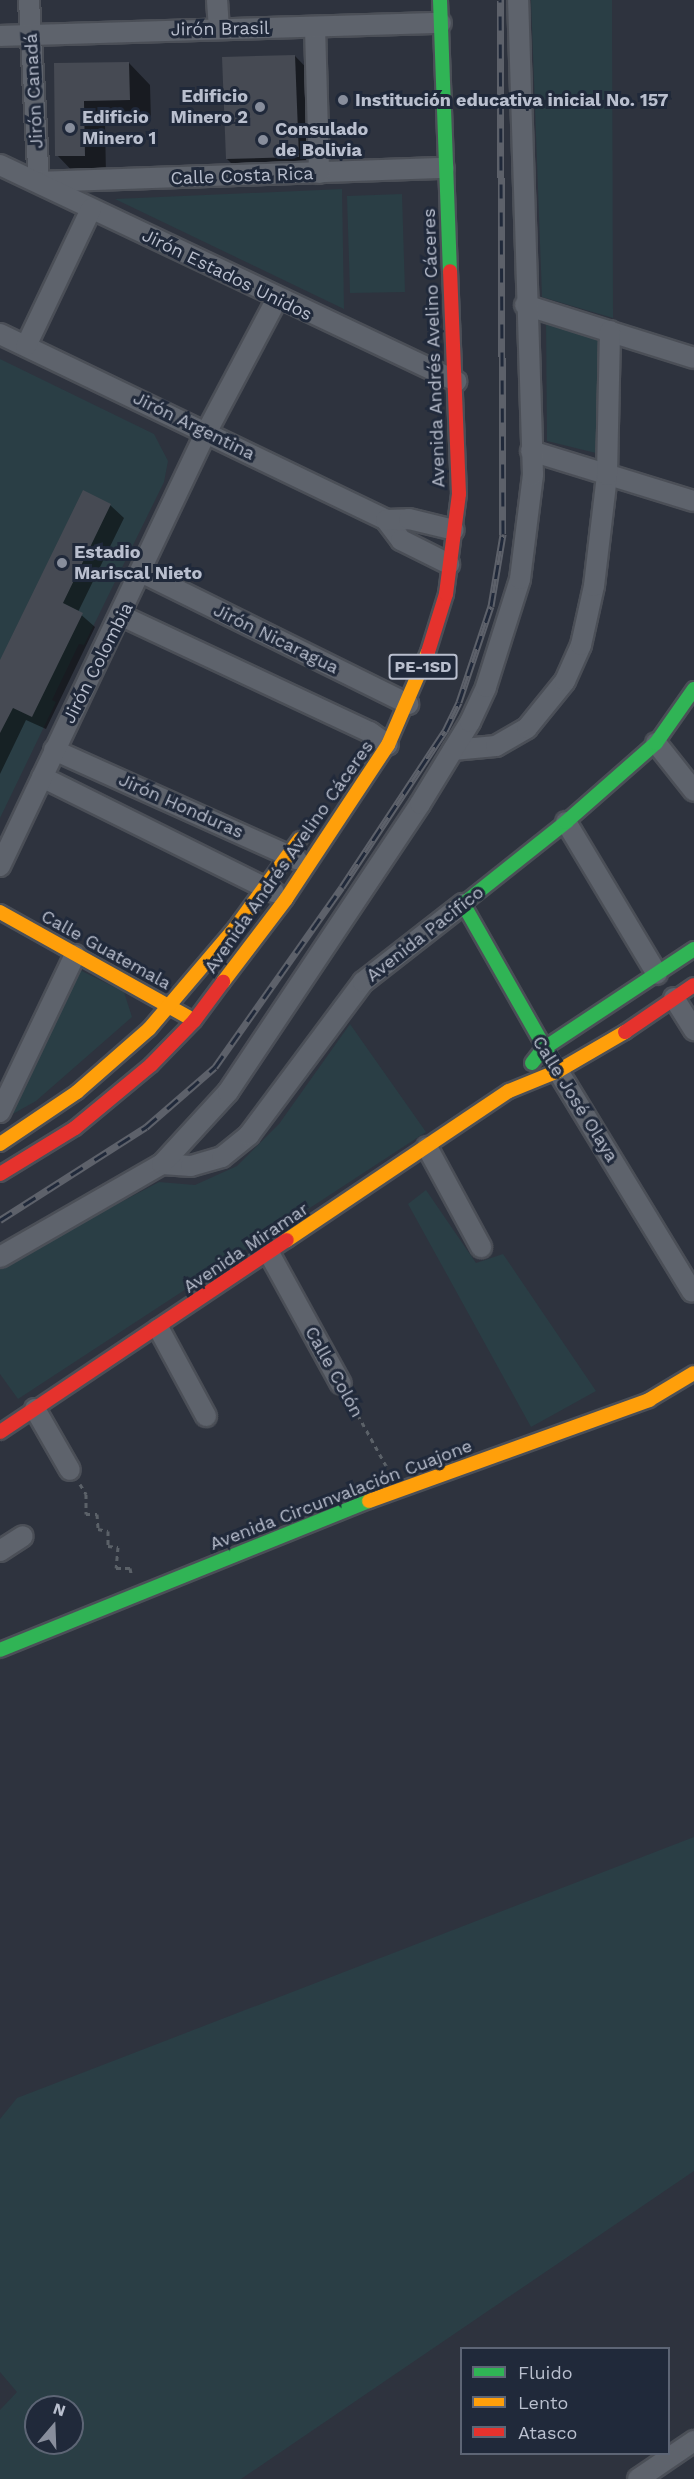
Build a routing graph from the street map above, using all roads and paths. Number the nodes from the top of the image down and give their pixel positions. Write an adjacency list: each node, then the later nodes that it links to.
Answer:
1 (29, 0): 9 (street, Jirón Canadá)
2 (217, 0): 7 (street)
3 (440, 0): 5 (main road, Avenida Andrés Avelino Cáceres / PE-1SD)
4 (518, 0): 16 (street)
5 (441, 23): 6 (street, Jirón Brasil); 11 (main road, Avenida Andrés Avelino Cáceres / PE-1SD)
6 (315, 27): 7 (street, Jirón Brasil); 12 (street)
7 (219, 28): 9 (street, Jirón Brasil)
8 (0, 36): 9 (street, Jirón Brasil)
9 (31, 36): 13 (street, Jirón Canadá)
10 (0, 165): 13 (street, Jirón Estados Unidos)
11 (431, 168): 12 (street, Calle Costa Rica); 23 (main road, Avenida Andrés Avelino Cáceres / PE-1SD)
12 (319, 173): 13 (street, Calle Costa Rica)
13 (39, 182): 14 (street, Jirón Estados Unidos)
14 (91, 208): 15 (street, Jirón Estados Unidos); 19 (street)
15 (277, 299): 22 (street, Jirón Estados Unidos); 24 (street, Jirón Colombia)
16 (525, 305): 17 (street); 25 (street)
17 (610, 331): 21 (street); 26 (street)
18 (0, 334): 19 (street, Jirón Argentina)
19 (26, 346): 24 (street, Jirón Argentina)
20 (433, 350): 22 (main road, Avenida Andrés Avelino Cáceres)
21 (694, 358)
22 (434, 379): 23 (street, Jirón Estados Unidos)
23 (456, 381): 29 (main road, Avenida Andrés Avelino Cáceres / PE-1SD)
24 (207, 431): 28 (street, Jirón Argentina); 32 (street, Jirón Colombia)
25 (531, 451): 26 (street); 40 (street)
26 (607, 475): 27 (street); 40 (street)
27 (694, 501)
28 (386, 520): 29 (street, Jirón Argentina); 30 (street, Jirón Argentina)
29 (442, 521): 30 (main road, Avenida Andrés Avelino Cáceres / PE-1SD); 31 (main road, Avenida Andrés Avelino Cáceres / PE-1SD)
30 (432, 554): 31 (street, Jirón Argentina); 33 (main road, Avenida Andrés Avelino Cáceres / PE-1SD)
31 (449, 564): 36 (main road, Avenida Andrés Avelino Cáceres / PE-1SD)
32 (143, 573): 34 (street, Jirón Colombia); 36 (street, Jirón Nicaragua)
33 (428, 575)
34 (122, 616): 38 (street); 39 (street, Jirón Colombia)
35 (694, 689): 37 (main road, Avenida Pacifico)
36 (408, 704): 38 (main road, Avenida Andrés Avelino Cáceres / PE-1SD)
37 (656, 743): 42 (street); 43 (main road, Avenida Pacifico)
38 (388, 745): 47 (main road, Avenida Andrés Avelino Cáceres / PE-1SD)
39 (54, 750): 41 (street, Jirón Colombia); 45 (street, Jirón Honduras)
40 (453, 750): 66 (street)
41 (42, 777): 46 (street, Jirón Colombia); 48 (street, Jirón Honduras)
42 (693, 789)
43 (566, 822): 50 (main road, Avenida Pacifico); 54 (street)
44 (309, 826): 45 (main road, Avenida Andrés Avelino Cáceres)
45 (288, 854): 47 (street, Jirón Honduras); 48 (main road, Avenida Andrés Avelino Cáceres)
46 (0, 866)
47 (307, 866): 49 (main road, Avenida Andrés Avelino Cáceres / PE-1SD)
48 (265, 887): 49 (street, Jirón Honduras); 57 (main road, Avenida Andrés Avelino Cáceres)
49 (286, 899): 58 (main road, Avenida Andrés Avelino Cáceres / PE-1SD)
50 (463, 903): 60 (main road, Calle José Olaya); 66 (street, Avenida Pacifico)
51 (0, 912): 53 (main road, Calle Guatemala)
52 (694, 949): 54 (main road, Avenida Miramar)
53 (75, 955): 57 (main road, Calle Guatemala); 63 (street)
54 (657, 974): 60 (main road, Avenida Miramar)
55 (694, 985): 56 (main road, Avenida Miramar)
56 (674, 998): 59 (street); 61 (main road, Avenida Miramar)
57 (171, 1006): 58 (main road, Calle Guatemala); 64 (main road, Avenida Andrés Avelino Cáceres)
58 (194, 1021): 67 (main road, Avenida Andrés Avelino Cáceres / PE-1SD)
59 (694, 1030)
60 (543, 1050): 61 (main road, Calle José Olaya); 62 (main road, Avenida Miramar)
61 (558, 1071): 62 (main road, Avenida Miramar); 71 (street, Calle José Olaya)
62 (509, 1091): 65 (main road, Avenida Miramar)
63 (0, 1112)
64 (0, 1144)
65 (427, 1147): 68 (street); 69 (main road, Avenida Miramar)
66 (162, 1164): 70 (street)
67 (0, 1174)
68 (481, 1246)
69 (270, 1253): 72 (main road, Avenida Miramar); 74 (street, Calle Colón)
70 (0, 1257)
71 (692, 1291)
72 (159, 1329): 75 (main road, Avenida Miramar); 76 (street)
73 (694, 1373): 79 (main road, Avenida Circunvalación Cuajone)
74 (341, 1384): 79 (path, Calle Colón)
75 (35, 1409): 77 (main road, Avenida Miramar); 78 (street)
76 (206, 1416)
77 (0, 1432)
78 (70, 1470): 82 (path)
79 (400, 1490): 82 (main road, Avenida Circunvalación Cuajone)
80 (23, 1536): 81 (street)
81 (0, 1551)
82 (131, 1596): 83 (main road, Avenida Circunvalación Cuajone)
83 (0, 1650)
84 (694, 2442): 85 (street)
85 (638, 2479)

